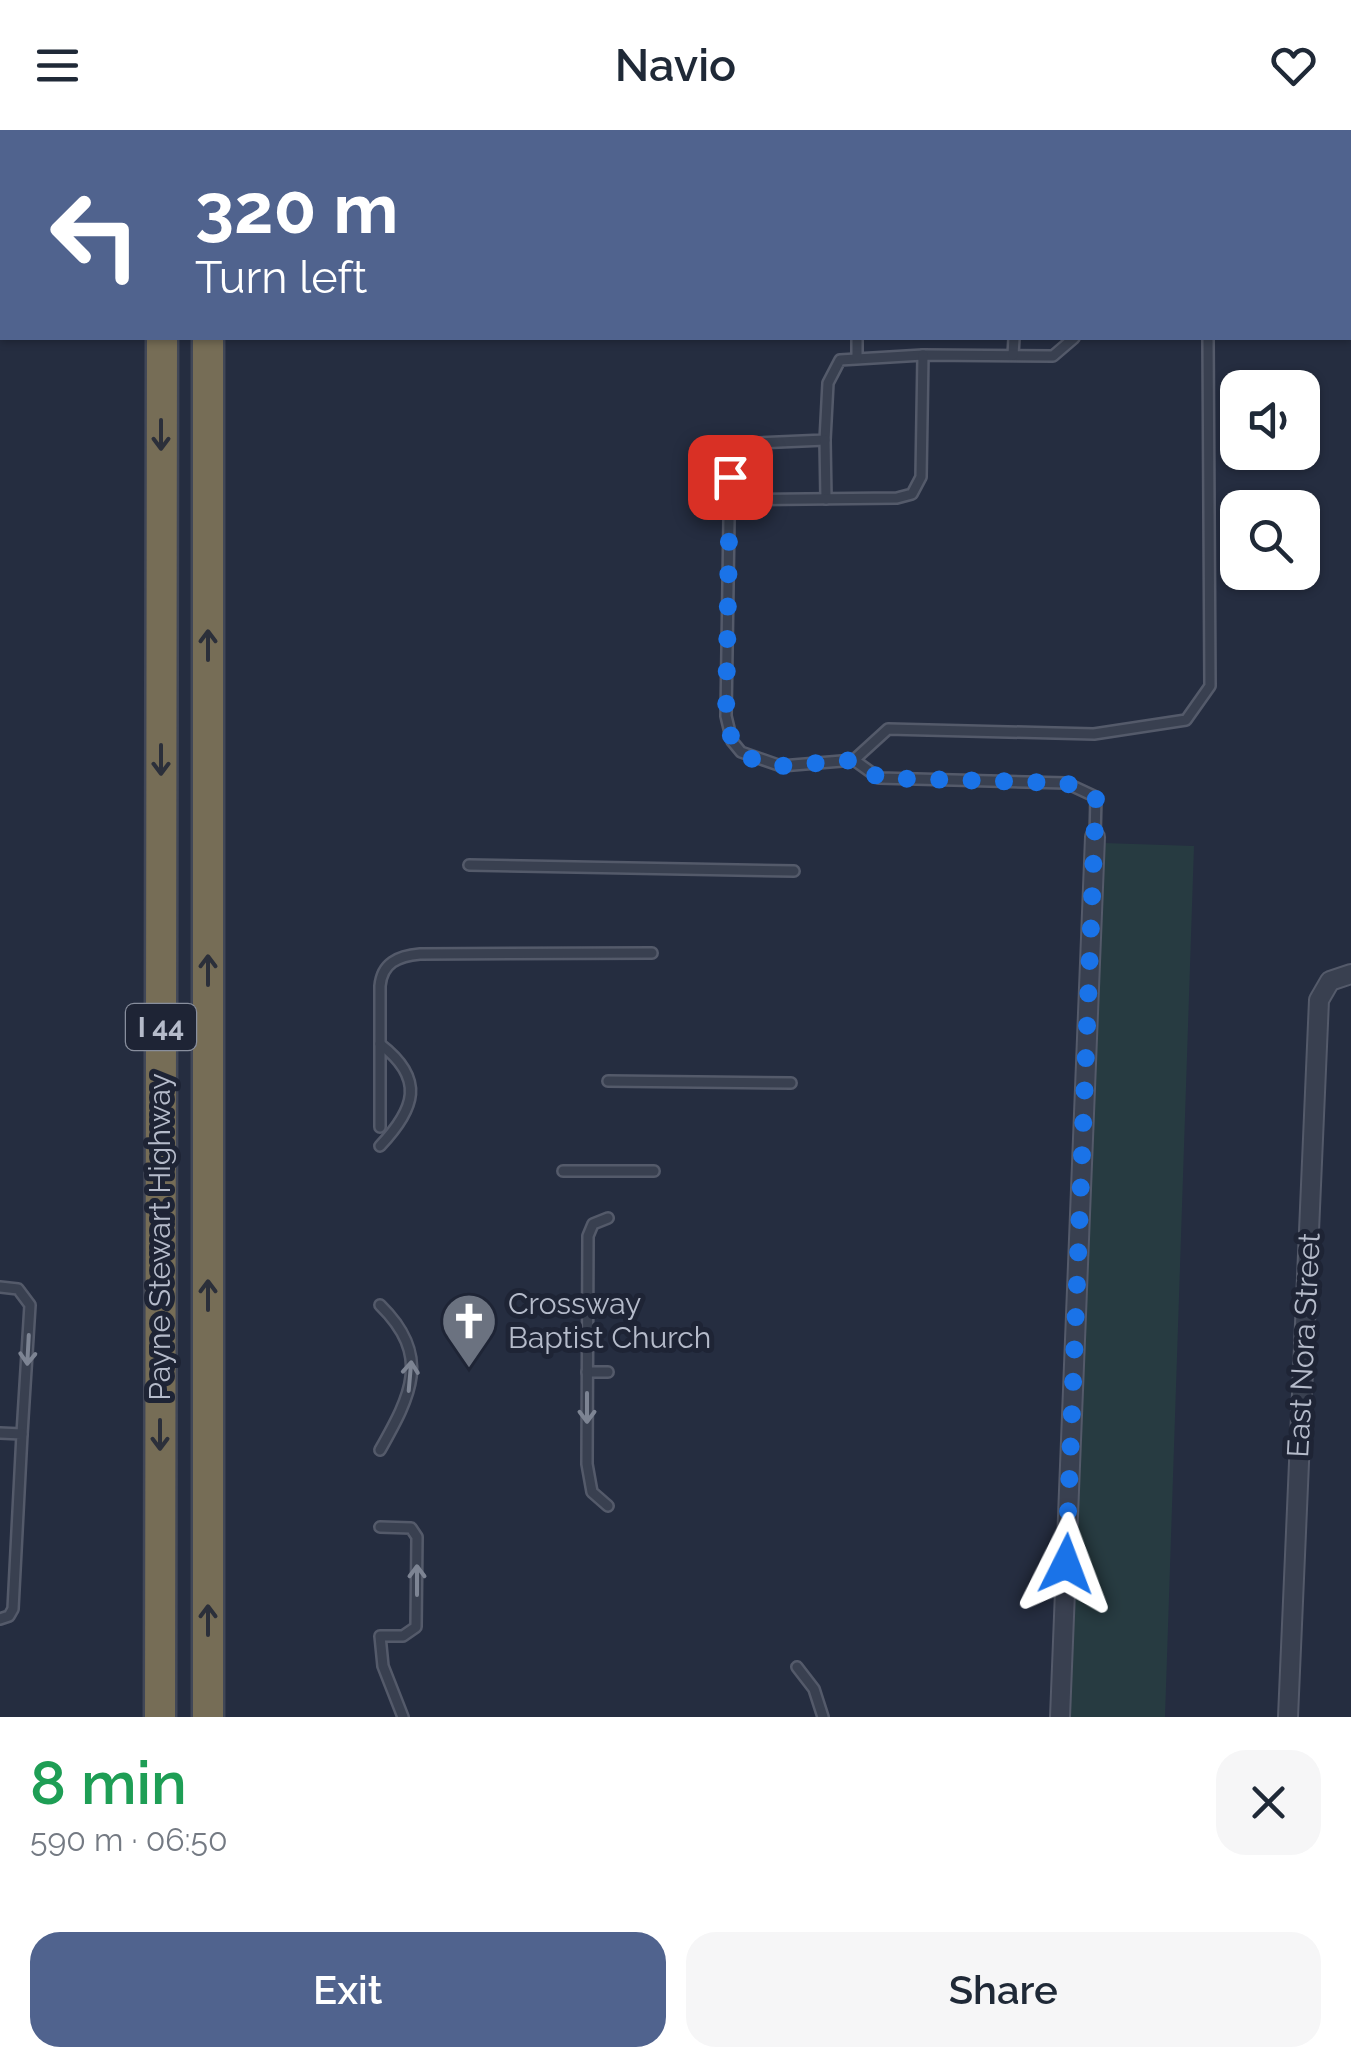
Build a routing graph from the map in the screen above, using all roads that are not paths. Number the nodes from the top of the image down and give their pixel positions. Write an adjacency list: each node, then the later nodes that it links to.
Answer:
1 (162, 340): 38 (highway, Payne Stewart Highway / I 44, one-way to 38)
2 (208, 340): 39 (highway, Payne Stewart Highway / I 44, one-way to 2)
3 (857, 340): 9 (lane)
4 (1014, 340): 8 (lane)
5 (1072, 340): 8 (lane)
6 (1208, 340): 13 (lane)
7 (923, 355): 8 (lane); 9 (lane); 11 (lane)
8 (1013, 356)
9 (857, 358): 10 (lane)
10 (825, 440): 11 (lane); 12 (lane)
11 (826, 499): 12 (lane)
12 (729, 500): 13 (lane)
13 (854, 760): 14 (lane)
14 (1095, 837): 42 (street)
15 (469, 865): 16 (lane)
16 (794, 871)
17 (652, 953): 19 (lane)
18 (1342, 977): 43 (street, East Nora Street)
19 (380, 1044): 22 (lane); 23 (lane)
20 (608, 1081): 21 (lane)
21 (791, 1083)
22 (380, 1127)
23 (380, 1146)
24 (563, 1172): 25 (lane)
25 (654, 1172)
26 (608, 1218): 29 (lane)
27 (0, 1287): 32 (lane, one-way to 32)
28 (380, 1305): 33 (lane, one-way to 28)
29 (587, 1372): 30 (lane); 34 (lane, one-way to 34)
30 (608, 1372)
31 (0, 1433): 32 (lane)
32 (22, 1434): 36 (lane)
33 (380, 1450)
34 (608, 1506)
35 (380, 1526): 40 (lane, one-way to 35)
36 (0, 1619)
37 (797, 1666): 41 (lane)
38 (160, 1717)
39 (208, 1717)
40 (403, 1717)
41 (823, 1717)
42 (1060, 1717)
43 (1288, 1717)

